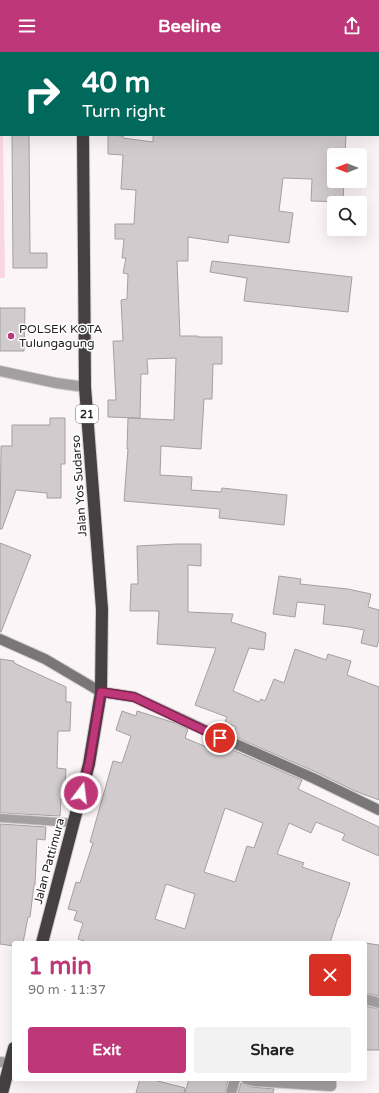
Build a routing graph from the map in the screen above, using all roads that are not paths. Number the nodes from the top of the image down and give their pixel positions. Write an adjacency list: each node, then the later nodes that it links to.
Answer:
1 (83, 136): 3 (highway, Jalan Yos Sudarso / 21)
2 (0, 371): 3 (street)
3 (85, 387): 5 (highway, Jalan Yos Sudarso / 21)
4 (0, 639): 5 (street)
5 (101, 692): 6 (street); 8 (highway, Jalan Pattimura / 21)
6 (379, 810)
7 (0, 818): 8 (lane)
8 (74, 823): 9 (highway, Jalan Pattimura / 21)
9 (43, 941)
10 (367, 1000): 11 (street)
11 (379, 1003)
12 (12, 1051): 13 (highway)
13 (5, 1062): 17 (highway)
14 (234, 1081): 18 (street)
15 (254, 1081): 16 (street)
16 (331, 1081)
17 (2, 1093)
18 (231, 1093)

